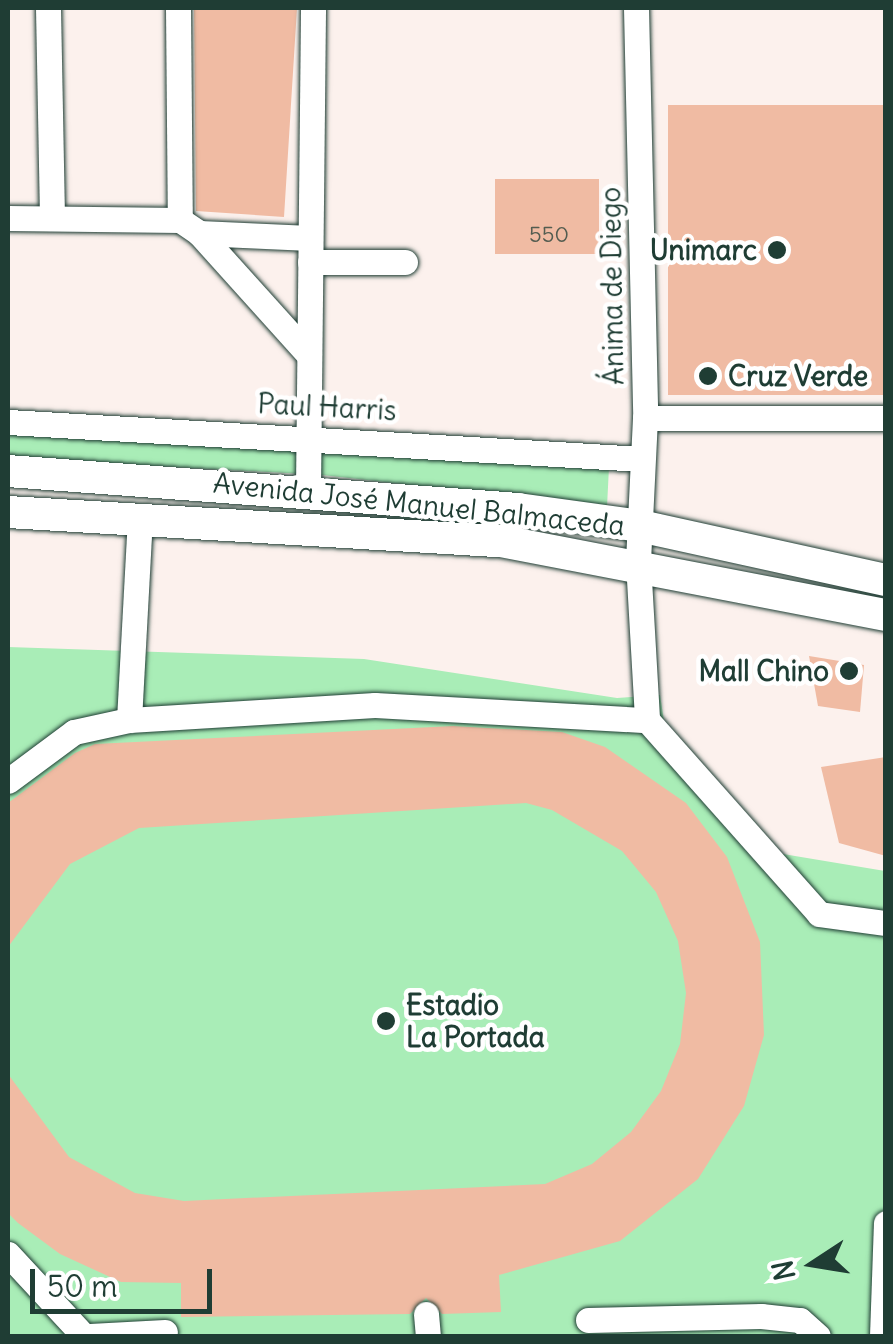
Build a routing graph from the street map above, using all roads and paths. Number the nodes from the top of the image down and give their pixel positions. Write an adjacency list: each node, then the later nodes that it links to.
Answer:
1 (48, 8): 6 (street)
2 (178, 8): 7 (street)
3 (313, 8): 8 (street)
4 (636, 8): 11 (street, Ánima de Diego)
5 (8, 218): 6 (street)
6 (52, 218): 7 (street)
7 (189, 226): 8 (street); 10 (street)
8 (310, 250): 9 (street); 10 (street)
9 (405, 262)
10 (309, 355): 14 (street)
11 (645, 418): 12 (street); 15 (street, Ánima de Diego)
12 (886, 418)
13 (8, 422): 14 (street, Paul Harris)
14 (308, 435): 15 (street, Paul Harris); 17 (street)
15 (642, 459): 20 (street, Ánima de Diego)
16 (8, 471): 17 (main road, Avenida José Manuel Balmaceda)
17 (308, 489): 20 (main road, Avenida José Manuel Balmaceda)
18 (8, 512): 19 (main road, Avenida José Manuel Balmaceda)
19 (140, 518): 21 (main road, Avenida José Manuel Balmaceda); 24 (street)
20 (640, 526): 21 (street, Ánima de Diego); 22 (main road, Avenida José Manuel Balmaceda)
21 (638, 562): 23 (main road, Avenida José Manuel Balmaceda); 25 (street, Ánima de Diego)
22 (886, 580)
23 (886, 615)
24 (129, 720): 25 (street); 26 (street)
25 (647, 720): 27 (street)
26 (8, 781)
27 (886, 923)
28 (886, 1223): 34 (street)
29 (8, 1254): 32 (street)
30 (588, 1320): 33 (street)
31 (164, 1332): 32 (street)
32 (87, 1336)
33 (818, 1336)
34 (882, 1336)

